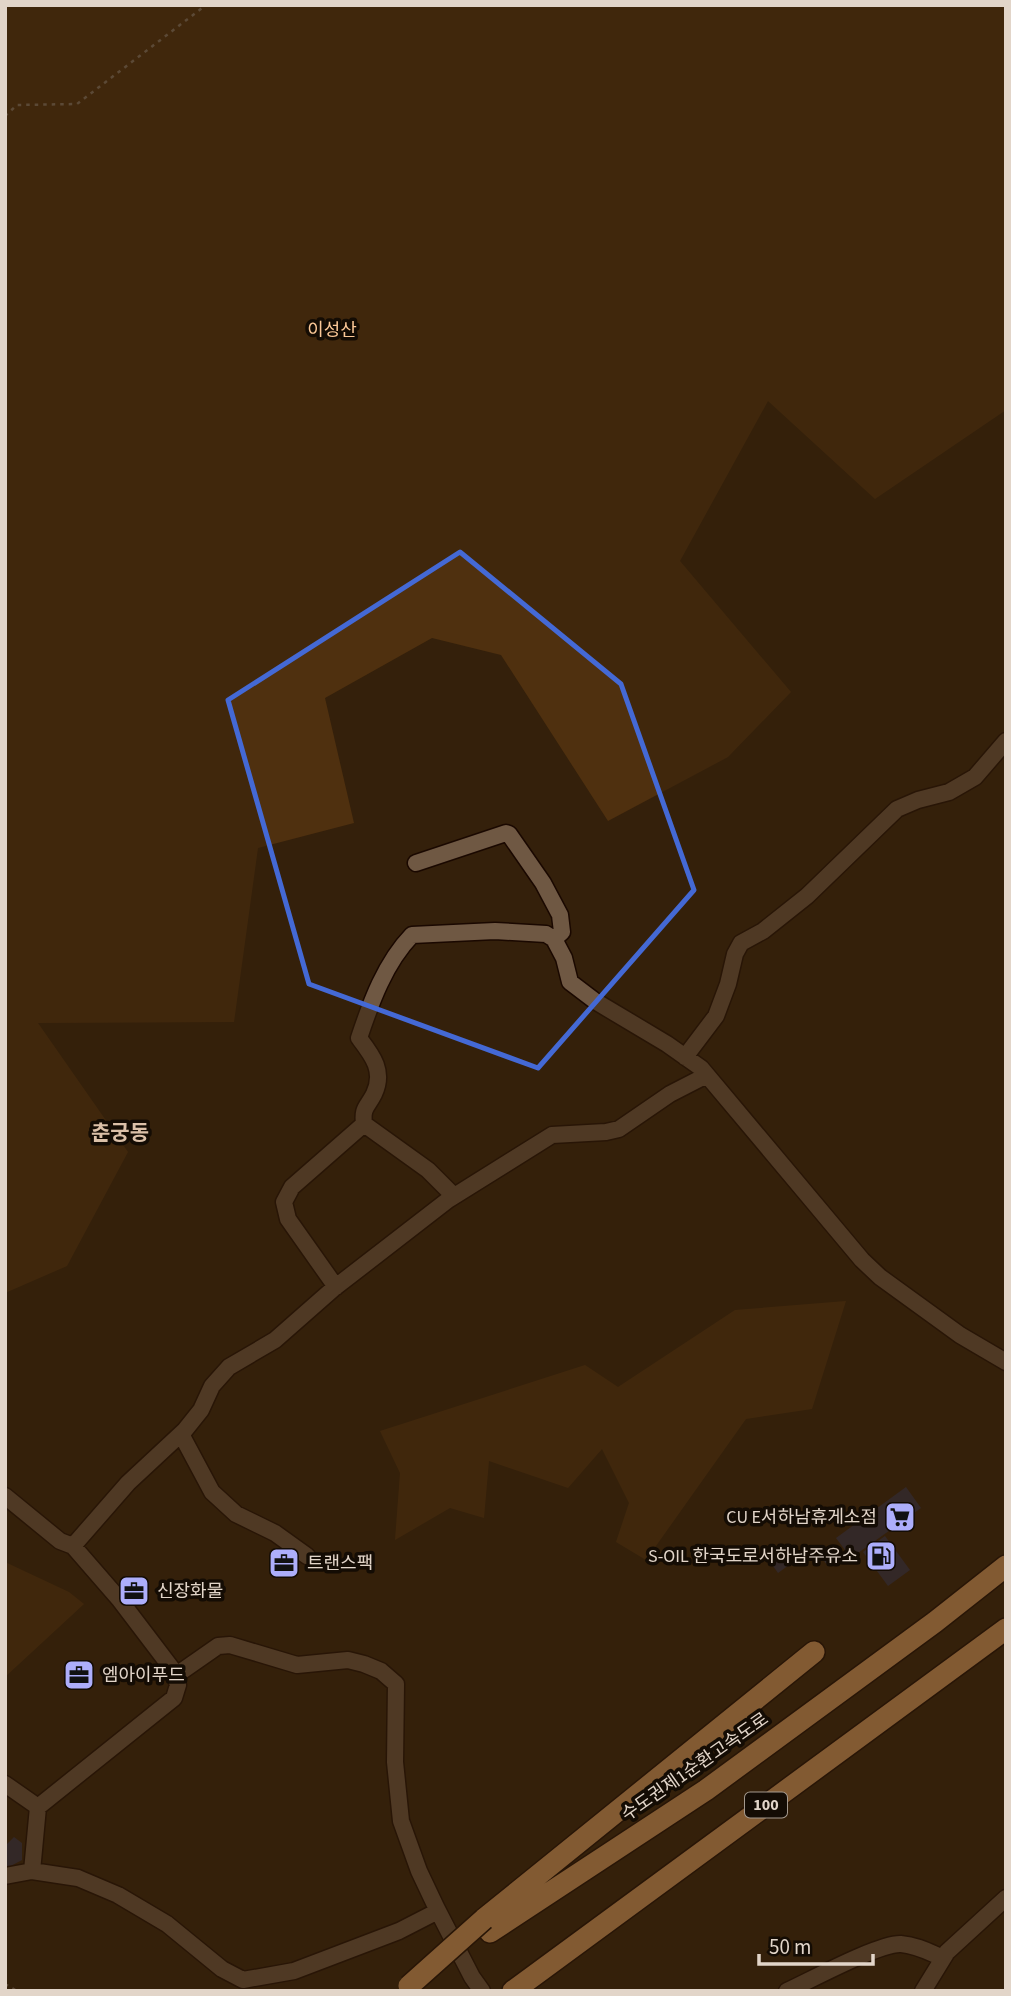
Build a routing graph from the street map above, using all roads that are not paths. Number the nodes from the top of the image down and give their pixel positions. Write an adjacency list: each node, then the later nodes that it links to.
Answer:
1 (1006, 741): 2 (street)
2 (999, 761): 5 (street)
3 (416, 863): 4 (street)
4 (554, 940): 5 (street); 7 (street)
5 (685, 1057): 6 (street)
6 (706, 1074): 8 (street); 10 (street)
7 (364, 1124): 8 (street); 9 (street)
8 (454, 1196): 9 (street)
9 (336, 1287): 11 (street)
10 (1006, 1362)
11 (181, 1434): 13 (street); 14 (street)
12 (5, 1496): 13 (street)
13 (72, 1546): 20 (street)
14 (307, 1556)
15 (1006, 1566): 17 (highway, 수도권제1순환고속도로 / 100)
16 (1006, 1577): 17 (highway)
17 (935, 1622): 27 (highway, 수도권제1순환고속도로 / 100)
18 (1006, 1629): 30 (highway, 100)
19 (814, 1652): 27 (highway)
20 (175, 1676): 22 (street); 26 (street)
21 (5, 1784): 22 (street)
22 (38, 1807): 23 (street)
23 (32, 1871): 24 (street); 29 (street)
24 (5, 1876)
25 (1006, 1898): 28 (street)
26 (438, 1911): 29 (street); 32 (street)
27 (487, 1926): 31 (highway, 수도권제1순환고속도로 / 100, bridge)
28 (943, 1958): 33 (street); 34 (street)
29 (232, 1984)
30 (520, 1986)
31 (405, 1988)
32 (482, 1991)
33 (788, 1991)
34 (923, 1991)

